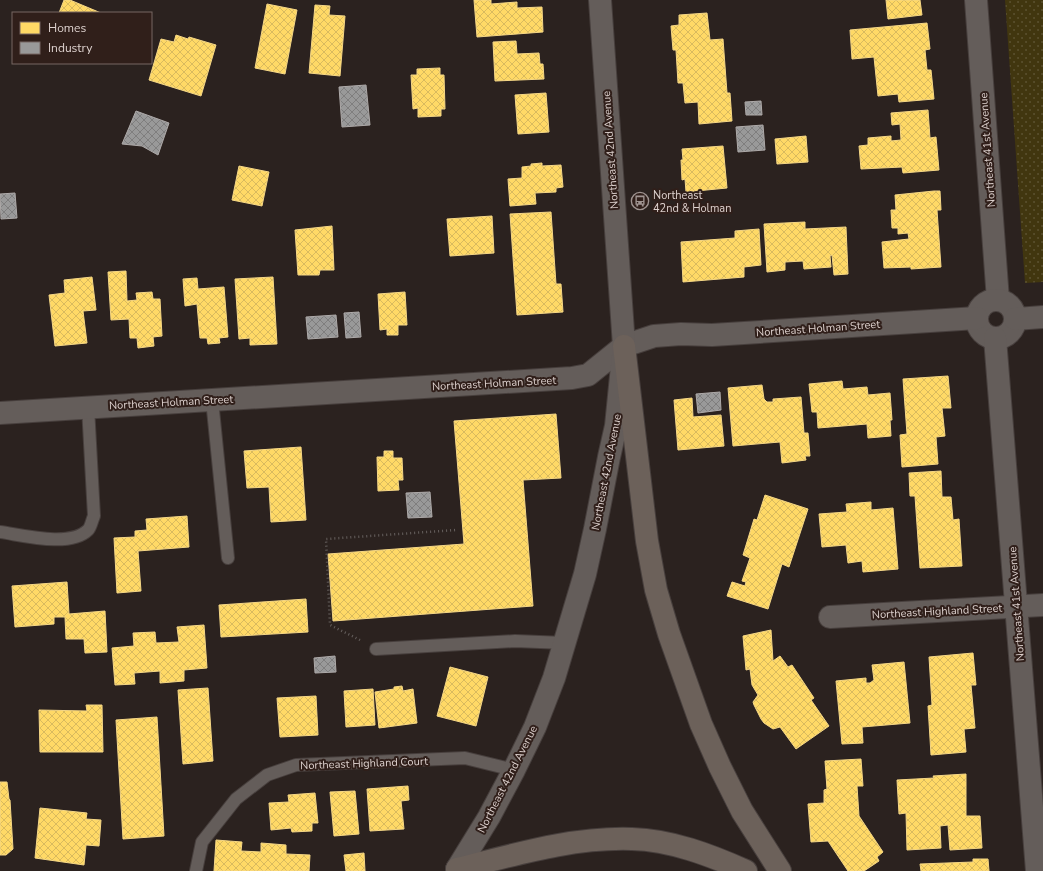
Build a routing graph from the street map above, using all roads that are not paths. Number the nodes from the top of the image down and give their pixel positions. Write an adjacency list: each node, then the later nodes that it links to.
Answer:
1 (600, 0): 8 (street, Northeast 42nd Avenue)
2 (976, 0): 3 (street, Northeast 41st Avenue)
3 (998, 300): 5 (street); 6 (street)
4 (1043, 317): 6 (street)
5 (977, 318): 7 (street); 8 (street, Northeast Holman Street)
6 (1015, 319): 7 (street)
7 (994, 338): 15 (street, Northeast 41st Avenue)
8 (624, 346): 9 (street, Northeast Holman Street); 17 (street, Northeast 42nd Avenue); 23 (main road)
9 (212, 400): 10 (street, Northeast Holman Street); 13 (lane)
10 (88, 408): 11 (street, Northeast Holman Street); 12 (lane)
11 (0, 413)
12 (0, 532)
13 (228, 558)
14 (1043, 605): 15 (street, Northeast Highland Street)
15 (1016, 606): 16 (street, Northeast Highland Street); 24 (street, Northeast 41st Avenue)
16 (830, 617)
17 (565, 643): 18 (lane); 19 (street, Northeast 42nd Avenue)
18 (376, 649)
19 (514, 770): 20 (street, Northeast 42nd Avenue); 21 (lane, Northeast Highland Court)
20 (457, 869): 22 (main road)
21 (196, 871)
22 (746, 871)
23 (780, 871)
24 (1037, 871)

